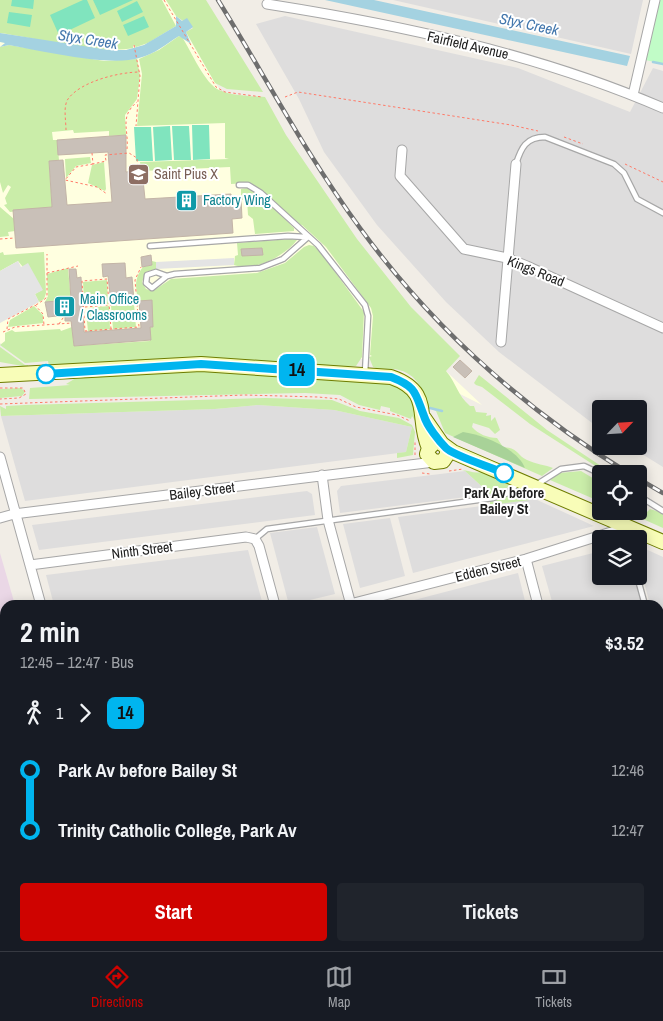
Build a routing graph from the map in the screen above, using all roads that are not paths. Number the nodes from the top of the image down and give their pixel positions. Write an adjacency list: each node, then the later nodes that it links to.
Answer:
1 (655, 0): 3 (street)
2 (267, 4): 3 (street, Fairfield Avenue)
3 (633, 95): 4 (street, Fairfield Avenue)
4 (663, 108)
5 (402, 150): 11 (street, Kings Road)
6 (516, 164): 8 (lane); 11 (street)
7 (240, 185): 9 (lane)
8 (663, 213)
9 (308, 237): 10 (lane); 12 (lane); 15 (lane)
10 (150, 246)
11 (507, 258): 13 (street, Kings Road); 14 (street)
12 (167, 276): 12 (lane)
13 (663, 328)
14 (501, 342)
15 (365, 374): 16 (main road); 17 (main road)
16 (0, 375)
17 (434, 452): 20 (street, Bailey Street); 21 (main road)
18 (0, 457): 25 (street)
19 (592, 470): 22 (lane)
20 (322, 475): 25 (street, Bailey Street); 27 (street)
21 (520, 480): 22 (main road); 27 (lane)
22 (535, 486): 28 (main road)
23 (647, 501): 24 (lane)
24 (663, 511)
25 (14, 514): 26 (street, Bailey Street); 34 (street)
26 (0, 518)
27 (328, 520): 30 (lane); 38 (street)
28 (623, 530)
29 (647, 538): 32 (main road)
30 (255, 539): 34 (street, Ninth Street); 37 (street)
31 (592, 541): 33 (street, Edden Street)
32 (663, 542)
33 (526, 559): 39 (street, Edden Street); 40 (street)
34 (30, 565): 36 (street)
35 (639, 585): 41 (lane)
36 (40, 600)
37 (274, 600)
38 (348, 600)
39 (368, 600)
40 (537, 600)
41 (644, 600)

